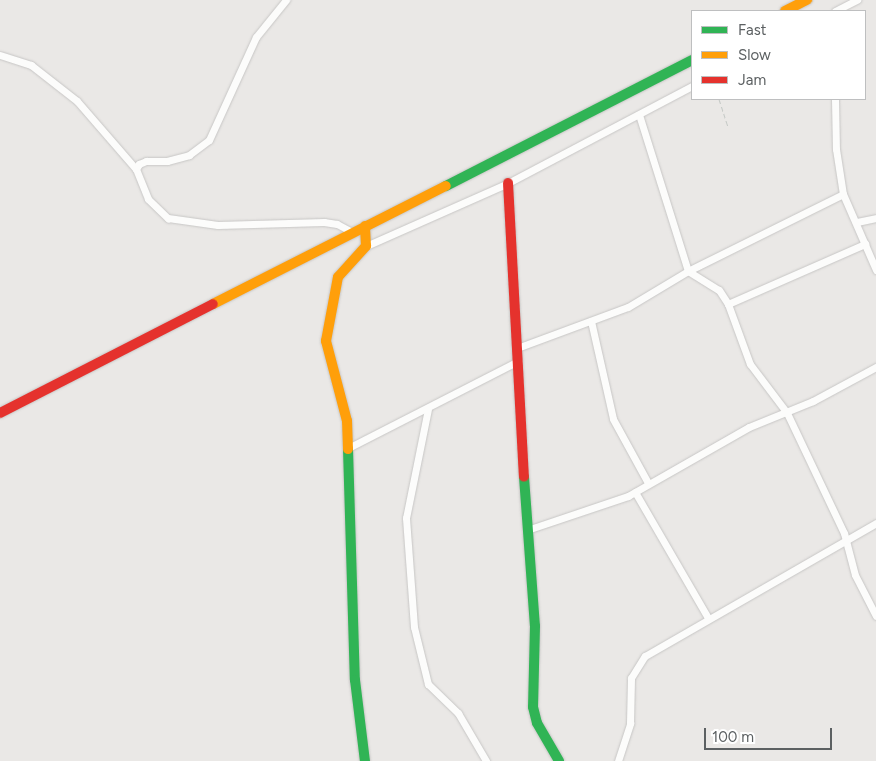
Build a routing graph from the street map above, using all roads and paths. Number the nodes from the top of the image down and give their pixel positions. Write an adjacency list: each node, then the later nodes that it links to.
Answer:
1 (286, 0): 13 (street)
2 (807, 0): 4 (street)
3 (857, 0): 5 (street)
4 (788, 10)
5 (838, 10)
6 (0, 55): 13 (street)
7 (691, 61): 18 (street)
8 (691, 87): 11 (street)
9 (719, 100): 12 (path)
10 (835, 100): 15 (street)
11 (639, 114): 14 (street); 23 (street)
12 (728, 126)
13 (136, 170): 19 (street)
14 (508, 183): 21 (street); 26 (street)
15 (843, 194): 17 (street); 23 (street)
16 (876, 218): 17 (street)
17 (856, 222): 20 (street)
18 (365, 226): 19 (street); 21 (street)
19 (352, 232): 30 (street)
20 (865, 244): 22 (street); 24 (street)
21 (366, 246): 32 (street)
22 (876, 270)
23 (688, 271): 24 (street); 25 (street)
24 (728, 304): 31 (street)
25 (591, 321): 26 (street); 33 (street)
26 (517, 348): 27 (street)
27 (518, 361): 29 (street); 36 (street)
28 (876, 367): 31 (street)
29 (428, 409): 32 (street); 42 (street)
30 (0, 413)
31 (788, 413): 33 (street); 37 (street)
32 (350, 447): 41 (street)
33 (648, 484): 34 (street)
34 (635, 492): 36 (street); 39 (street)
35 (876, 523): 37 (street)
36 (527, 530): 40 (street)
37 (847, 540): 38 (street); 39 (street)
38 (876, 616)
39 (708, 618): 43 (street)
40 (555, 760)
41 (364, 761)
42 (486, 761)
43 (618, 761)

